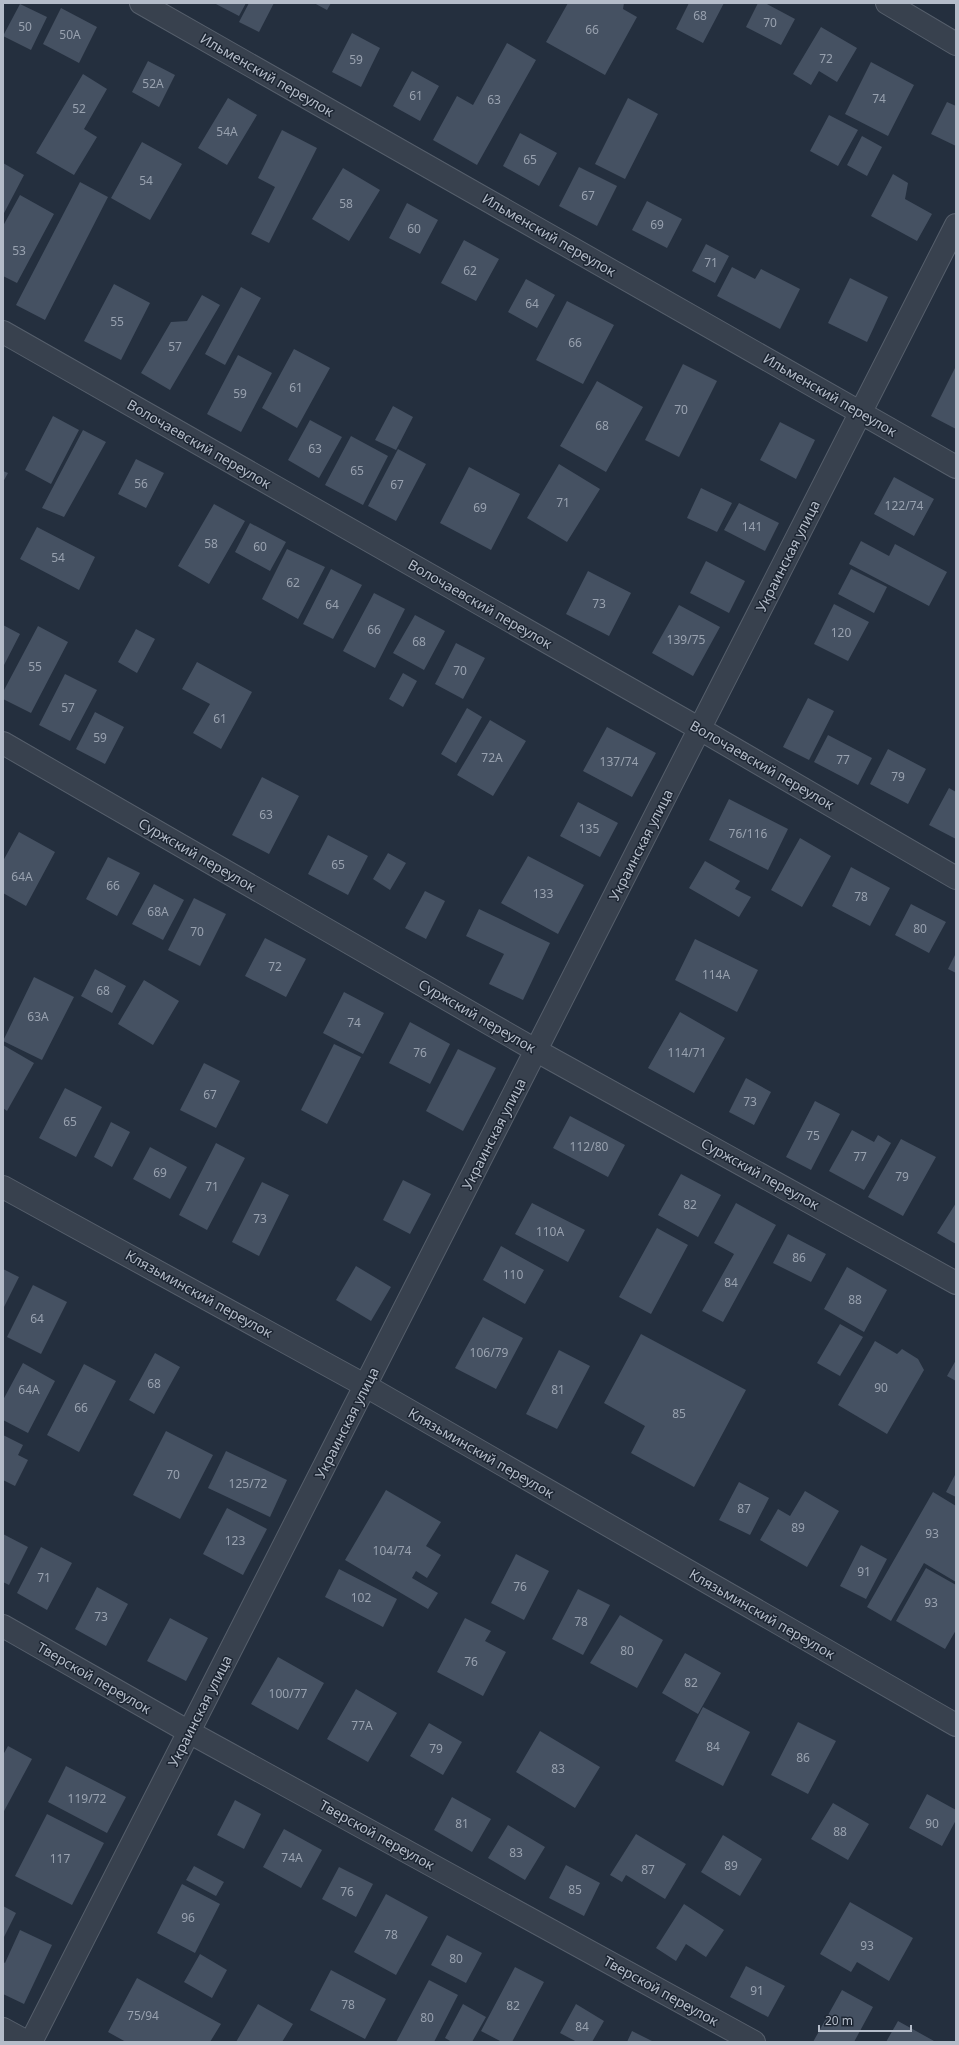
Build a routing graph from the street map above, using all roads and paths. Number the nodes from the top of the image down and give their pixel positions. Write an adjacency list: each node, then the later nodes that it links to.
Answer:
1 (141, 3): 6 (street, Ильменский переулок)
2 (887, 3): 3 (street)
3 (956, 44)
4 (956, 225): 6 (street, Украинская улица)
5 (3, 332): 8 (street, Волочаевский переулок)
6 (861, 412): 7 (street, Ильменский переулок); 8 (street, Украинская улица)
7 (956, 467)
8 (700, 729): 10 (street, Волочаевский переулок); 11 (street, Украинская улица)
9 (3, 743): 11 (street, Суржский переулок)
10 (956, 878)
11 (537, 1050): 13 (street, Суржский переулок); 14 (street, Украинская улица)
12 (3, 1187): 14 (street, Клязьминский переулок)
13 (956, 1283)
14 (366, 1386): 16 (street, Клязьминский переулок); 17 (street, Украинская улица)
15 (3, 1626): 17 (street, Тверской переулок)
16 (956, 1725)
17 (189, 1732): 20 (street, Украинская улица); 21 (street, Тверской переулок)
18 (3, 2029): 19 (street)
19 (27, 2042)
20 (31, 2042)
21 (754, 2042)

